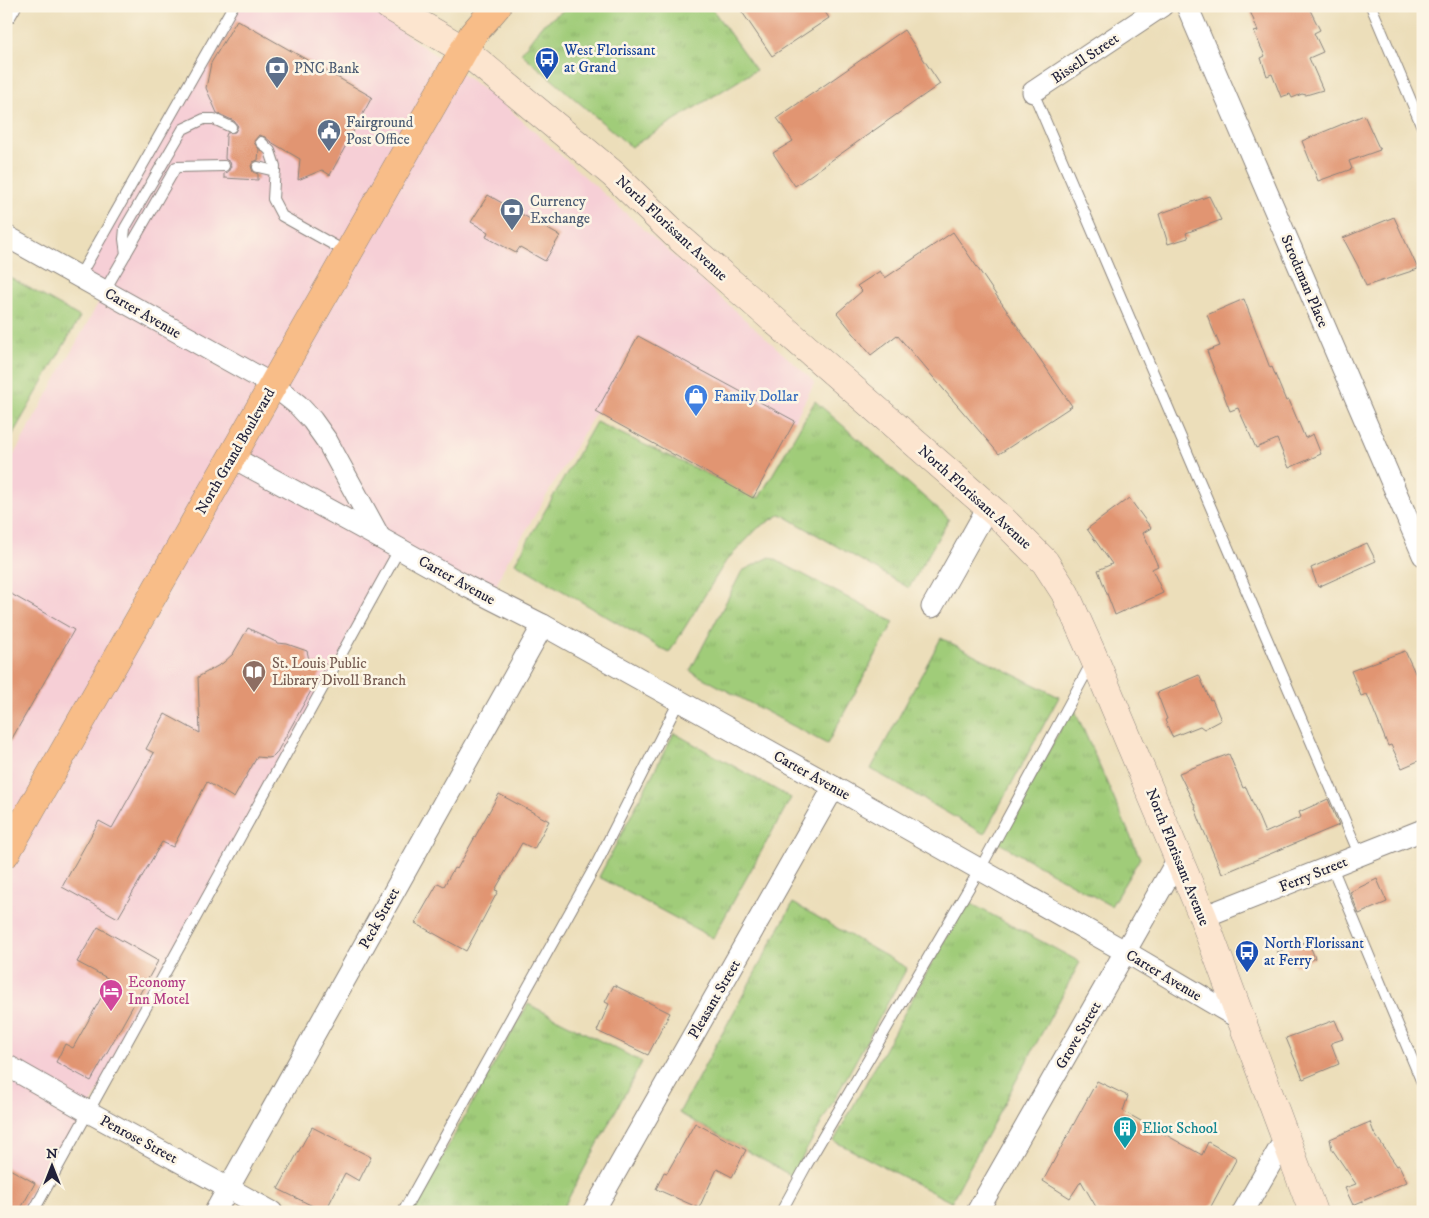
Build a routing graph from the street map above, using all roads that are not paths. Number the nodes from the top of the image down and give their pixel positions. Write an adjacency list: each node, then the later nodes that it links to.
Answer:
1 (10, 6): 8 (street)
2 (233, 6): 20 (lane)
3 (389, 6): 9 (main road, North Florissant Avenue)
4 (497, 6): 9 (main road, North Grand Boulevard)
5 (1162, 6): 10 (street, Bissell Street)
6 (1187, 6): 27 (street, Strodtman Place)
7 (1371, 6): 12 (lane)
8 (6, 13)
9 (464, 50): 18 (main road, North Grand Boulevard); 24 (main road, North Florissant Avenue)
10 (1034, 92): 35 (lane)
11 (231, 127): 19 (lane)
12 (1423, 129)
13 (261, 142): 16 (lane)
14 (224, 166): 19 (lane)
15 (258, 166): 16 (lane)
16 (275, 171): 18 (lane)
17 (6, 236): 20 (street, Carter Avenue)
18 (348, 253): 22 (main road, North Grand Boulevard)
19 (126, 254): 21 (lane)
20 (79, 277): 21 (street, Carter Avenue)
21 (105, 290): 22 (street, Carter Avenue)
22 (273, 385): 23 (main road, North Grand Boulevard); 25 (street, Carter Avenue)
23 (232, 458): 25 (street, Carter Avenue); 34 (main road, North Grand Boulevard)
24 (988, 507): 28 (street); 30 (main road, North Florissant Avenue)
25 (380, 538): 26 (street, Carter Avenue)
26 (400, 548): 29 (street, Carter Avenue); 44 (lane)
27 (1423, 555)
28 (932, 607)
29 (543, 625): 31 (street, Carter Avenue); 46 (street, Peck Street)
30 (1094, 658): 36 (main road, North Florissant Avenue); 38 (lane)
31 (679, 701): 32 (street, Carter Avenue); 50 (lane)
32 (834, 787): 38 (street, Carter Avenue); 51 (street, Pleasant Street)
33 (1423, 830): 35 (street, Ferry Street)
34 (6, 853)
35 (1360, 856): 37 (street, Ferry Street)
36 (1179, 857): 39 (main road, North Florissant Avenue); 40 (street, Grove Street)
37 (1332, 867): 39 (street, Ferry Street); 43 (lane)
38 (980, 870): 40 (street, Carter Avenue); 52 (lane)
39 (1203, 918): 41 (main road, North Florissant Avenue)
40 (1126, 952): 41 (street, Carter Avenue); 53 (street, Grove Street)
41 (1240, 1020): 45 (main road, North Florissant Avenue)
42 (6, 1065): 44 (street, Penrose Street)
43 (1423, 1084)
44 (87, 1111): 46 (street, Penrose Street); 47 (lane)
45 (1286, 1137): 54 (street); 55 (main road, North Florissant Avenue)
46 (229, 1188): 48 (street, Peck Street); 49 (street, Penrose Street)
47 (32, 1212)
48 (215, 1212)
49 (272, 1212)
50 (402, 1212)
51 (593, 1212)
52 (781, 1212)
53 (976, 1212)
54 (1243, 1212)
55 (1313, 1212)

